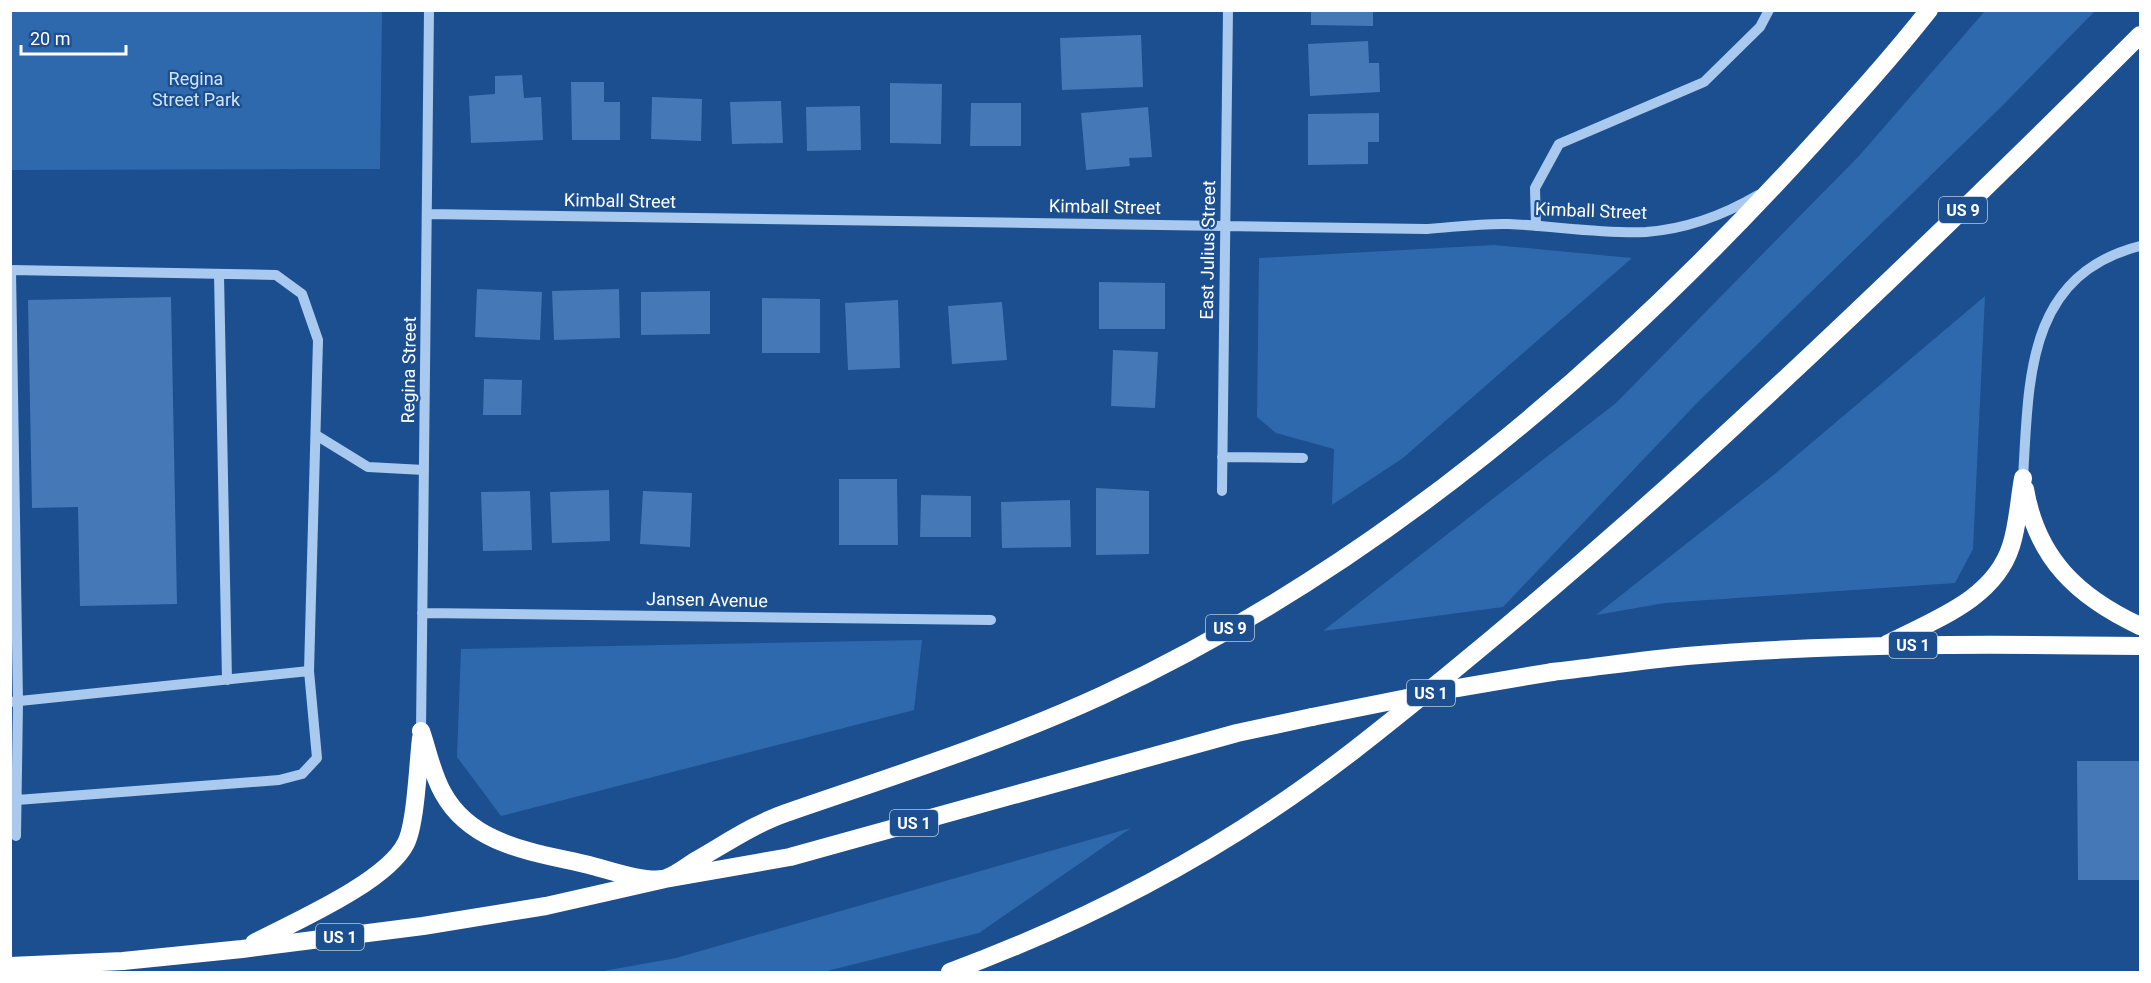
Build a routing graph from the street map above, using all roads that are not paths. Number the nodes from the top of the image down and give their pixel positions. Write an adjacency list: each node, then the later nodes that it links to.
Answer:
1 (429, 10): 8 (street, Regina Street)
2 (1228, 10): 9 (street, East Julius Street)
3 (1769, 10): 10 (street)
4 (1929, 10): 5 (highway, US 9)
5 (1919, 18): 7 (highway, US 9)
6 (2140, 35): 34 (highway, US 9)
7 (1774, 186): 10 (street, Kimball Street); 31 (highway, US 9)
8 (427, 214): 9 (street, Kimball Street); 17 (street, Regina Street)
9 (1225, 225): 10 (street, Kimball Street); 15 (street, East Julius Street)
10 (1536, 226)
11 (2140, 246): 18 (street)
12 (11, 270): 13 (street); 27 (street)
13 (219, 274): 14 (street); 26 (street)
14 (316, 435): 17 (street); 25 (street)
15 (1222, 457): 16 (street); 19 (street, East Julius Street)
16 (1303, 458)
17 (424, 470): 20 (street, Regina Street)
18 (2024, 478): 22 (highway); 23 (highway)
19 (1222, 491)
20 (423, 613): 21 (street, Jansen Avenue); 28 (street, Regina Street)
21 (991, 620)
22 (2140, 626)
23 (1882, 646): 24 (highway, US 1); 31 (highway, US 1, bridge)
24 (2140, 646)
25 (309, 671): 26 (street); 29 (street)
26 (227, 680): 27 (street)
27 (14, 702): 29 (street)
28 (421, 730): 31 (highway); 32 (highway)
29 (16, 800): 30 (street)
30 (16, 836)
31 (665, 879): 32 (highway, US 1)
32 (242, 949): 33 (highway, US 1)
33 (10, 966)
34 (950, 972)

